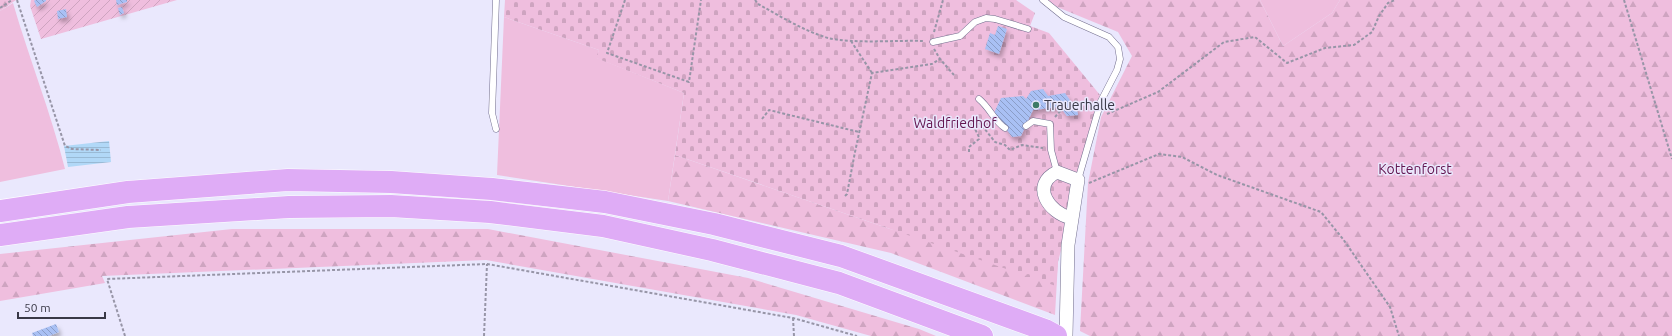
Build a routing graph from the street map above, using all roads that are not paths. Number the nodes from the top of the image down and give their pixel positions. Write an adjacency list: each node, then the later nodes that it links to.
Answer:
1 (496, 0): 7 (lane)
2 (1042, 0): 10 (lane)
3 (1028, 29): 4 (lane)
4 (933, 42)
5 (979, 99): 8 (lane)
6 (1026, 126): 9 (lane)
7 (496, 128)
8 (1005, 128)
9 (1058, 172): 10 (street); 12 (street)
10 (1078, 180): 12 (street)
11 (0, 210): 15 (highway)
12 (1071, 218): 16 (street)
13 (0, 235): 14 (highway)
14 (982, 336)
15 (1056, 336)
16 (1066, 336)

